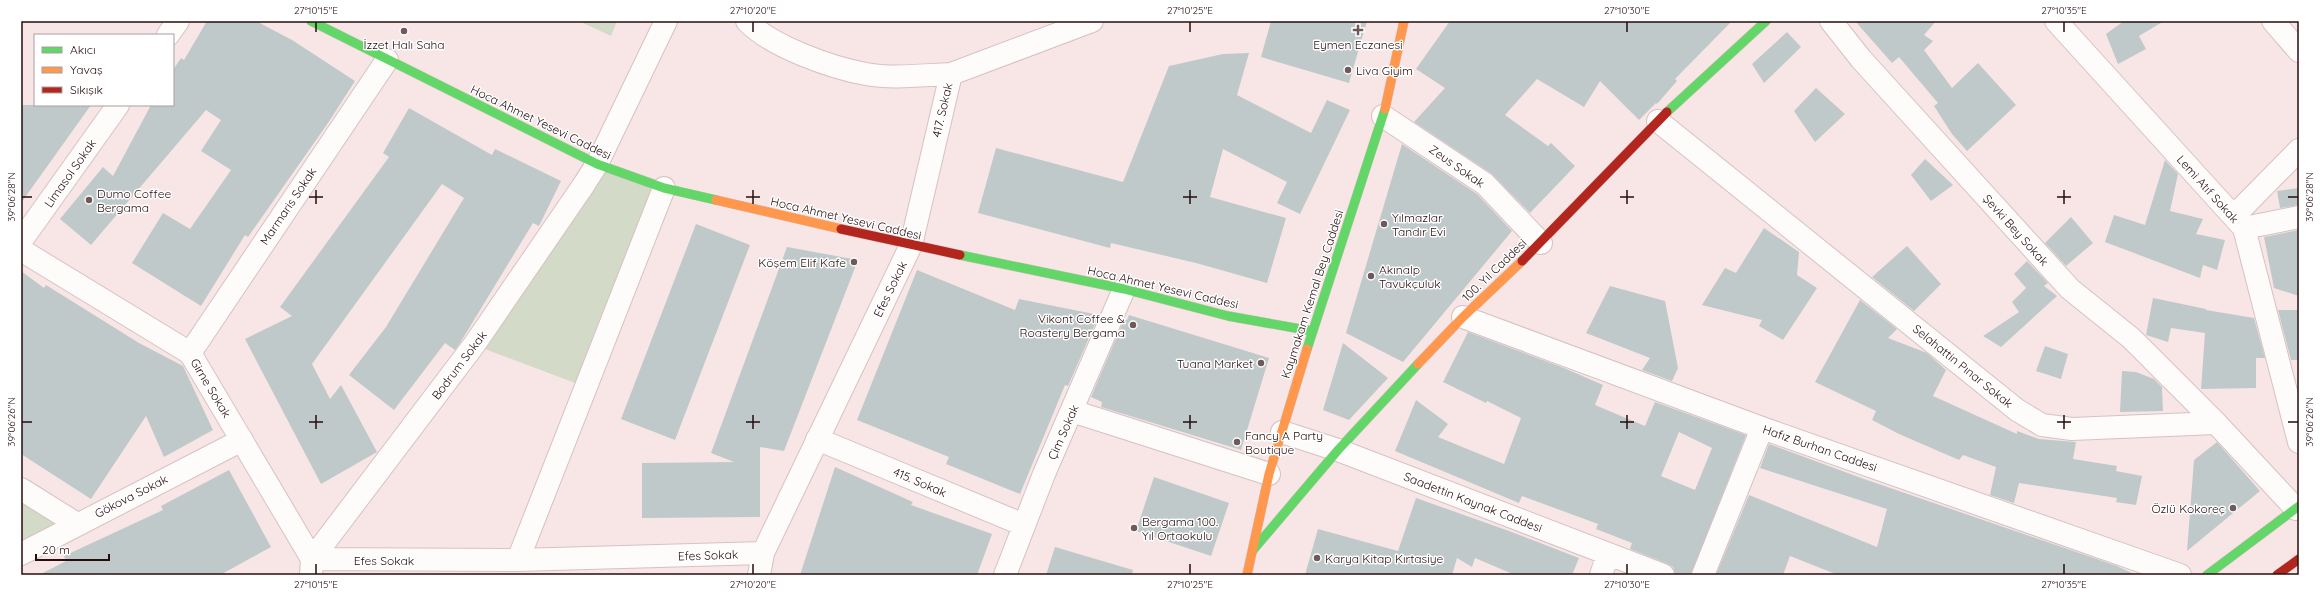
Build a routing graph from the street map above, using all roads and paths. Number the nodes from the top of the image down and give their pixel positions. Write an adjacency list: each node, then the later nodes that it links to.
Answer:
1 (178, 21): 11 (street)
2 (311, 21): 13 (main road, Hoca Ahmet Yesevi Caddesi)
3 (666, 21): 19 (street, Bodrum Sokak)
4 (747, 21): 14 (street)
5 (1092, 21): 14 (street, 417. Sokak)
6 (1404, 21): 16 (main road, Kaymakam Kemal Bey Caddesi)
7 (1766, 21): 17 (main road, 100. Yıl Caddesi)
8 (1831, 21): 32 (street, Şevki Bey Sokak)
9 (2056, 21): 22 (street, Lemi Atıf Sokak)
10 (2273, 21): 12 (street)
11 (169, 34)
12 (2299, 50)
13 (387, 60): 19 (main road, Hoca Ahmet Yesevi Caddesi); 30 (street, Marmaris Sokak)
14 (951, 74): 25 (street, 417. Sokak)
15 (117, 106): 23 (street, Limasol Sokak)
16 (1383, 116): 24 (street, Zeus Sokak); 29 (main road, Kaymakam Kemal Bey Caddesi)
17 (1658, 121): 24 (main road, 100. Yıl Caddesi); 32 (street, Selahattin Pınar Sokak)
18 (2299, 150): 22 (street)
19 (597, 164): 20 (main road, Hoca Ahmet Yesevi Caddesi); 50 (street, Bodrum Sokak)
20 (664, 188): 25 (main road, Hoca Ahmet Yesevi Caddesi); 49 (street)
21 (2299, 217): 22 (street)
22 (2239, 222): 37 (street, Lemi Atıf Sokak)
23 (21, 242)
24 (1541, 242): 28 (main road, 100. Yıl Caddesi)
25 (911, 245): 27 (main road, Hoca Ahmet Yesevi Caddesi); 35 (street, Efes Sokak)
26 (21, 250): 30 (street, Girne Sokak)
27 (1124, 289): 29 (main road, Hoca Ahmet Yesevi Caddesi); 31 (street, Çim Sokak)
28 (1463, 317): 33 (street, Hafız Burhan Caddesi); 38 (main road, 100. Yıl Caddesi)
29 (1312, 331): 34 (main road, Kaymakam Kemal Bey Caddesi)
30 (190, 353): 36 (street, Girne Sokak)
31 (1072, 411): 39 (street); 43 (street, Çim Sokak)
32 (2216, 423): 41 (street)
33 (1762, 428): 56 (street); 57 (street, Hafız Burhan Caddesi)
34 (1282, 432): 38 (street, Saadettin Kaynak Caddesi); 39 (main road, Kaymakam Kemal Bey Caddesi)
35 (817, 439): 43 (street, 415. Sokak); 45 (street, Efes Sokak)
36 (242, 440): 42 (street, Gökova Sokak); 50 (street, Girne Sokak)
37 (2299, 442)
38 (1338, 450): 44 (main road, 100. Yıl Caddesi); 47 (street, Saadettin Kaynak Caddesi)
39 (1269, 474): 44 (main road, Kaymakam Kemal Bey Caddesi)
40 (21, 489): 42 (street)
41 (2297, 508): 58 (main road)
42 (77, 524): 46 (street, Gökova Sokak)
43 (1024, 525): 52 (street, Çim Sokak)
44 (1253, 550): 53 (main road, Kaymakam Kemal Bey Caddesi)
45 (763, 553): 49 (street, Efes Sokak); 51 (street)
46 (21, 554)
47 (1608, 554): 54 (street); 55 (street, Saadettin Kaynak Caddesi)
48 (2299, 559): 59 (main road)
49 (518, 560): 50 (street, Efes Sokak)
50 (311, 567)
51 (759, 575)
52 (1005, 575)
53 (1247, 575)
54 (1601, 575)
55 (1663, 575)
56 (1703, 575)
57 (2180, 575)
58 (2207, 575)
59 (2277, 575)

